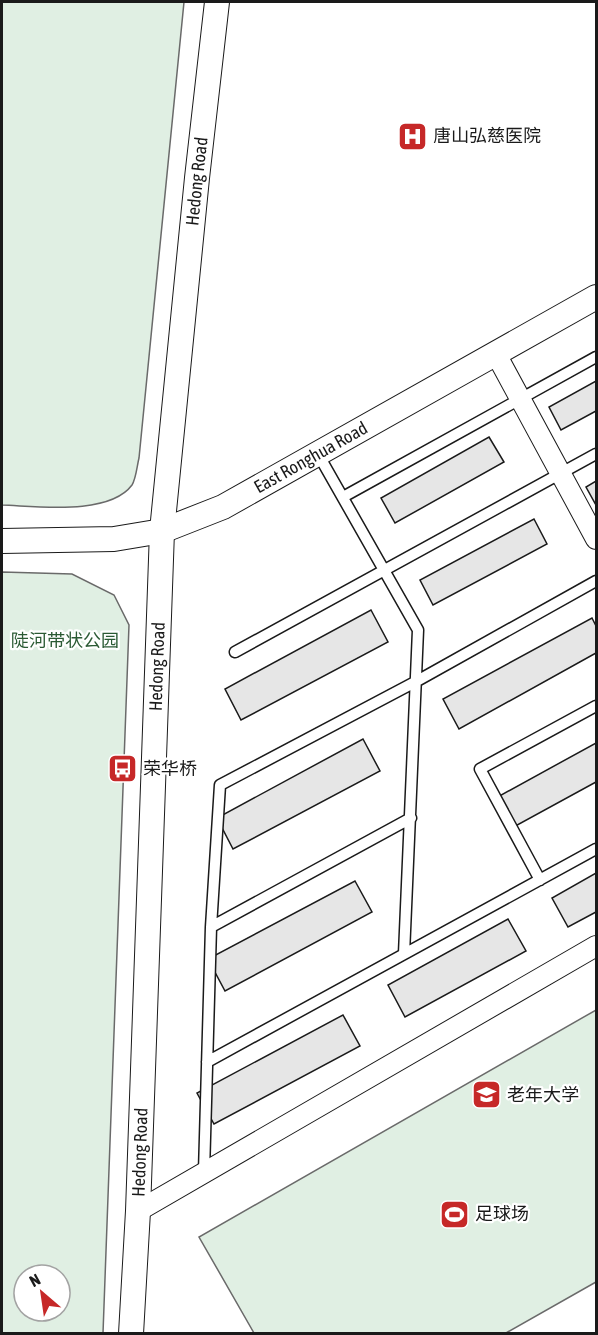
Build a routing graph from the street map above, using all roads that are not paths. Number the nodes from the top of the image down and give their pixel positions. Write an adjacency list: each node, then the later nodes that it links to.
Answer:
1 (217, 2): 10 (street, Hedong Road)
2 (597, 297): 3 (street, East Ronghua Road)
3 (496, 354): 5 (street); 6 (street, East Ronghua Road)
4 (597, 357): 5 (lane)
5 (520, 399): 8 (street); 9 (lane)
6 (318, 453): 9 (lane); 10 (street, East Ronghua Road)
7 (597, 454): 8 (lane)
8 (561, 473): 11 (street); 13 (lane)
9 (344, 497): 13 (lane)
10 (162, 531): 12 (street, East Ronghua Road); 26 (street, Hedong Road)
11 (597, 539)
12 (2, 542)
13 (384, 570): 15 (lane); 16 (lane)
14 (597, 581): 16 (lane)
15 (235, 652)
16 (417, 681): 18 (lane); 21 (lane)
17 (597, 706): 20 (lane)
18 (411, 818): 21 (lane); 23 (lane)
19 (597, 849): 20 (lane)
20 (540, 880): 23 (lane)
21 (211, 927): 24 (lane)
22 (597, 945): 25 (street)
23 (404, 954): 24 (lane)
24 (207, 1062): 25 (lane)
25 (204, 1172): 26 (street)
26 (138, 1211): 27 (street, Hedong Road)
27 (131, 1334)

